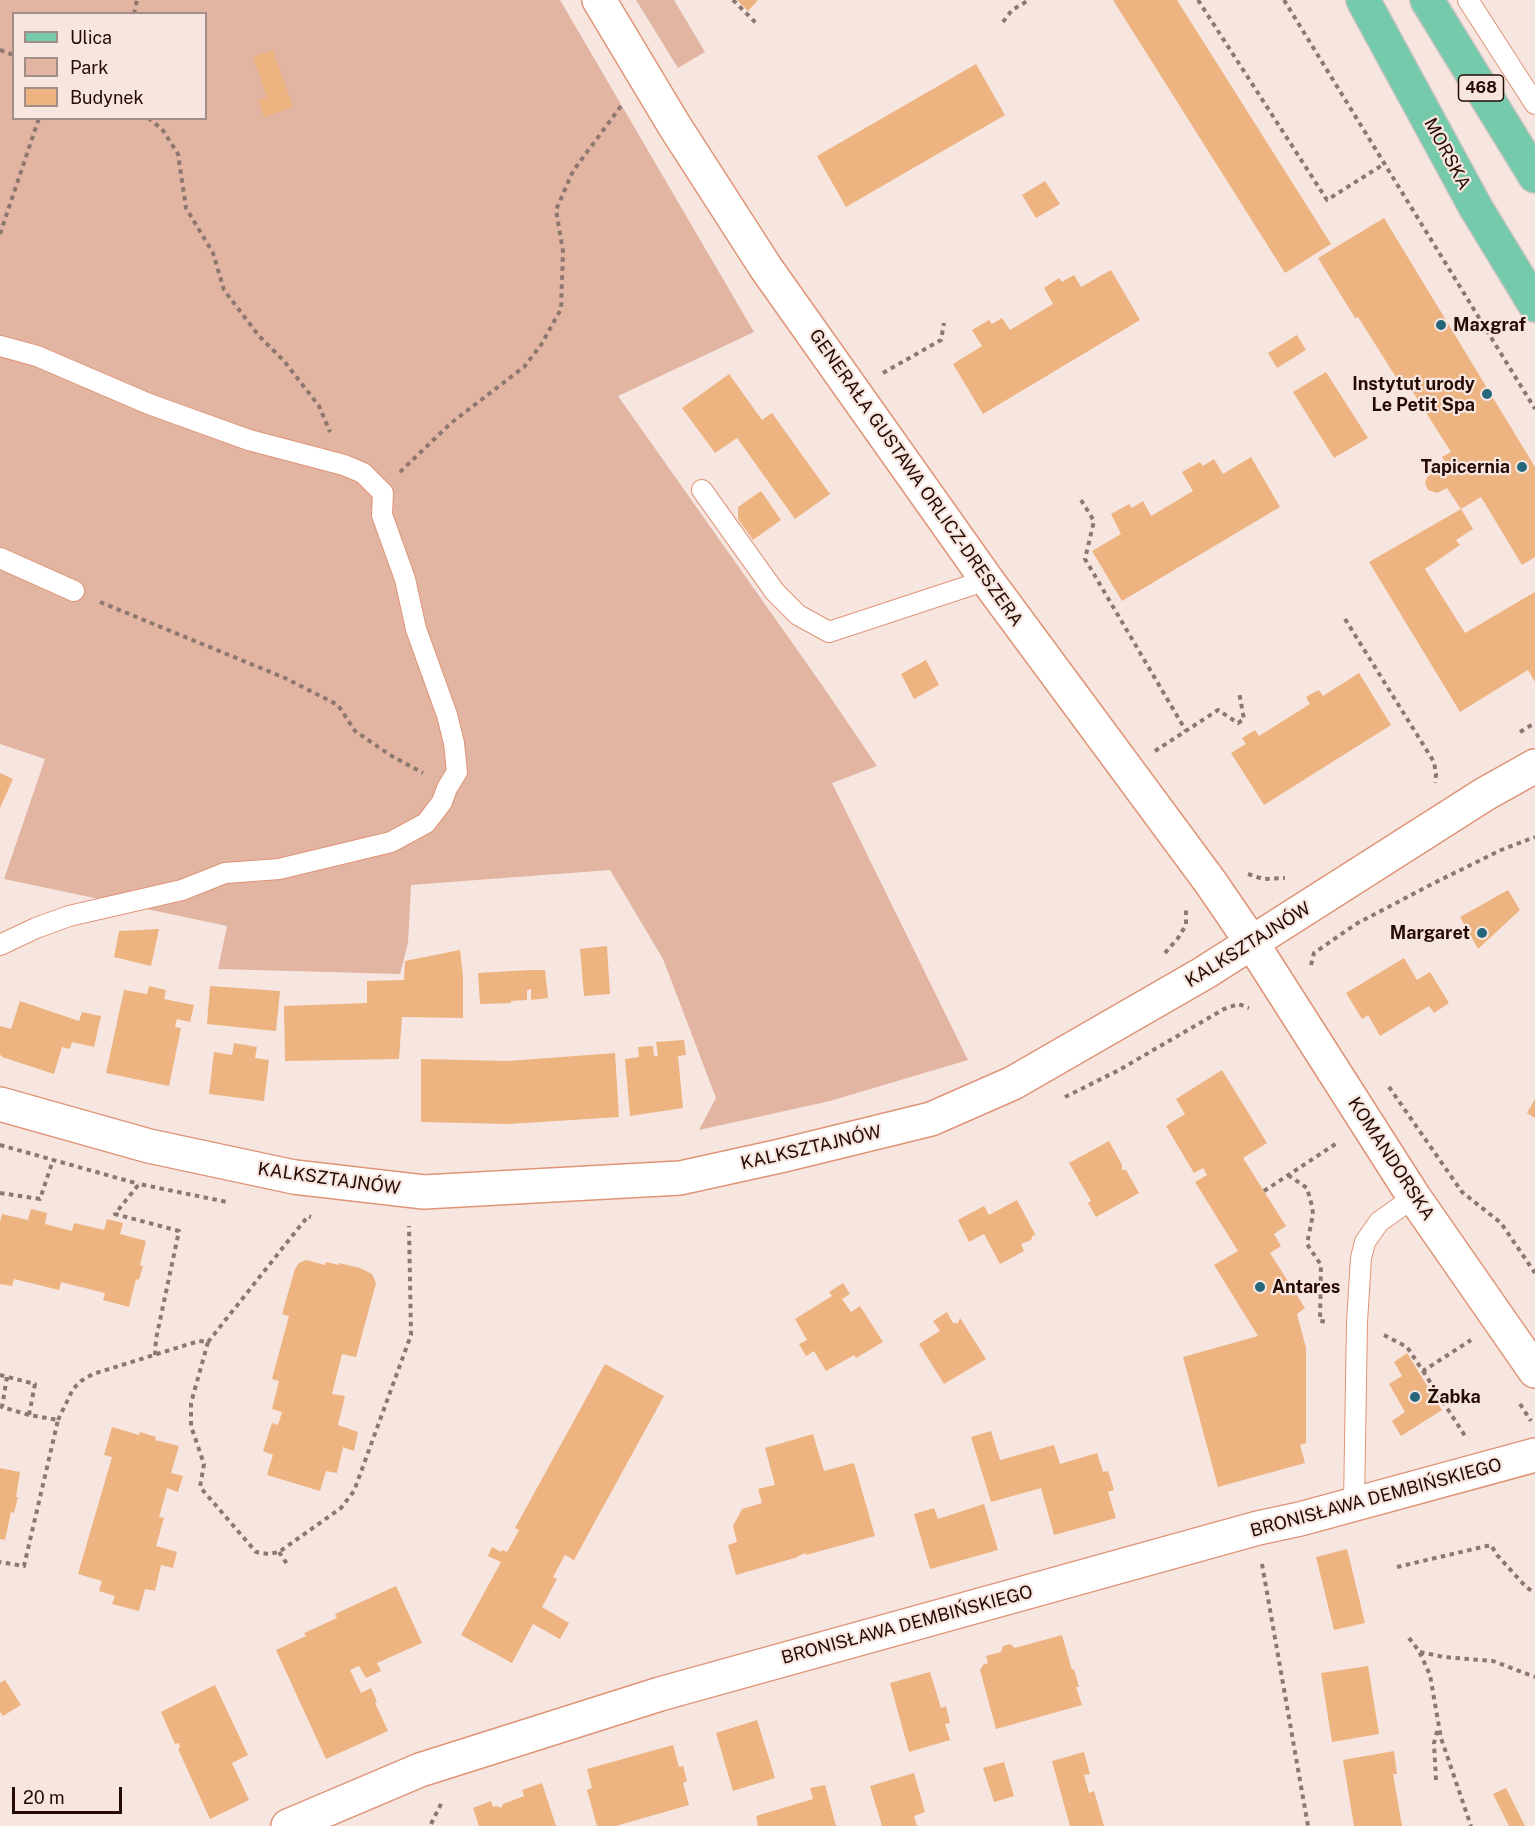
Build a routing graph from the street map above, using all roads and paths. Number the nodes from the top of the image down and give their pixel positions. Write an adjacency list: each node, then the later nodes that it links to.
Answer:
1 (599, 0): 11 (street, GENERAŁA GUSTAWA ORLICZ-DRESZERA)
2 (732, 0): 10 (path)
3 (1029, 0): 9 (path)
4 (1198, 0): 15 (path)
5 (1284, 0): 15 (path)
6 (1363, 0): 18 (main road, MORSKA)
7 (1427, 0): 16 (main road, 468)
8 (1476, 2): 12 (lane)
9 (1003, 22)
10 (758, 25)
11 (650, 84): 25 (path); 28 (street, GENERAŁA GUSTAWA ORLICZ-DRESZERA)
12 (1535, 104)
13 (38, 120): 17 (path)
14 (151, 120): 23 (path)
15 (1384, 164): 22 (path)
16 (1535, 176)
17 (0, 234)
18 (1535, 305)
19 (944, 323): 21 (path)
20 (0, 346): 23 (lane)
21 (882, 373)
22 (1535, 409)
23 (344, 465): 25 (lane)
24 (702, 490): 28 (lane)
25 (383, 493): 36 (lane)
26 (1081, 500): 32 (path)
27 (0, 558): 29 (lane)
28 (987, 580): 41 (street, GENERAŁA GUSTAWA ORLICZ-DRESZERA)
29 (74, 591): 36 (path)
30 (1345, 619): 35 (path)
31 (1239, 692): 32 (path)
32 (1186, 731): 33 (path)
33 (1154, 751)
34 (1535, 766): 41 (street, KALKSZTAJNÓW)
35 (1435, 783)
36 (447, 788): 42 (lane)
37 (1535, 837): 44 (path)
38 (1242, 869): 39 (path)
39 (1290, 877)
40 (1184, 902): 43 (path)
41 (1252, 943): 54 (street, KALKSZTAJNÓW); 57 (street, KOMANDORSKA)
42 (0, 945)
43 (1164, 954)
44 (1312, 970)
45 (1257, 1012): 47 (path)
46 (1388, 1084): 62 (path)
47 (1059, 1100)
48 (0, 1104): 54 (street, KALKSZTAJNÓW)
49 (1342, 1139): 52 (path)
50 (0, 1144): 51 (path)
51 (53, 1160): 53 (path); 56 (path)
52 (1288, 1175): 55 (path); 63 (path)
53 (139, 1184): 58 (path); 66 (path)
54 (403, 1189): 77 (path)
55 (1264, 1191)
56 (0, 1194)
57 (1414, 1197): 63 (lane); 68 (street, KOMANDORSKA)
58 (232, 1203)
59 (297, 1214): 60 (path)
60 (308, 1216): 61 (path); 65 (path)
61 (319, 1217)
62 (1535, 1273)
63 (1357, 1322): 67 (path); 75 (lane)
64 (1475, 1338): 67 (path)
65 (208, 1342): 66 (path); 77 (path)
66 (155, 1355): 72 (path)
67 (1423, 1371): 73 (path)
68 (1535, 1371)
69 (0, 1375): 70 (path)
70 (8, 1377): 71 (path); 71 (path)
71 (29, 1415): 72 (path)
72 (58, 1420): 78 (path)
73 (1468, 1441)
74 (1535, 1455): 75 (street, BRONISŁAWA DEMBIŃSKIEGO)
75 (1354, 1503): 76 (street, BRONISŁAWA DEMBIŃSKIEGO)
76 (1258, 1528): 89 (street, BRONISŁAWA DEMBIŃSKIEGO); 90 (path)
77 (279, 1552): 79 (path)
78 (0, 1562)
79 (287, 1564)
80 (1397, 1567): 81 (path)
81 (1535, 1593)
82 (1409, 1638): 83 (path)
83 (1419, 1651): 84 (path); 85 (path)
84 (1535, 1677)
85 (1438, 1726): 86 (path); 91 (path)
86 (1436, 1780)
87 (441, 1802): 88 (path)
88 (431, 1824)
89 (288, 1826)
90 (1308, 1826)
91 (1471, 1826)

